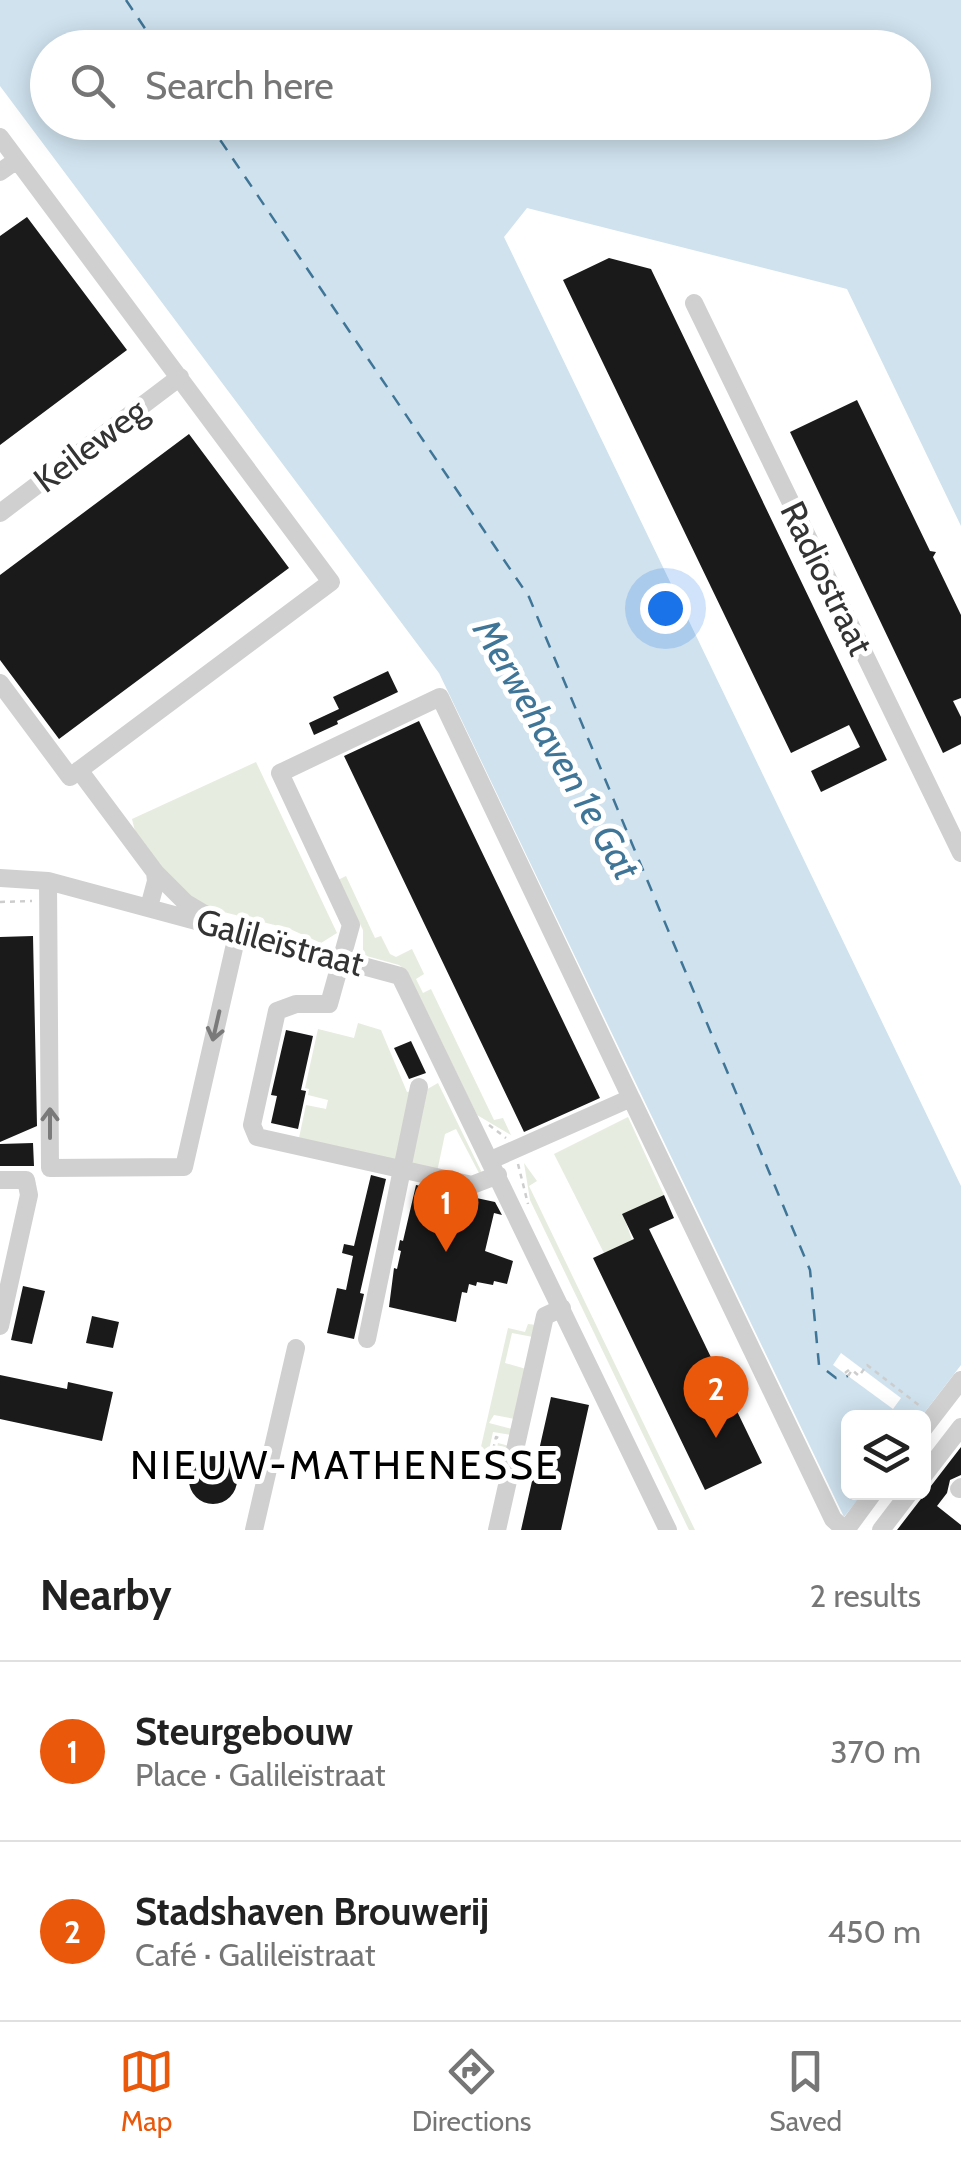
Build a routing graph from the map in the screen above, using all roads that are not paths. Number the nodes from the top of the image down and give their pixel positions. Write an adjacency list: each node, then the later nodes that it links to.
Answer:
1 (0, 136): 2 (street)
2 (17, 160): 3 (street); 5 (street)
3 (0, 172)
4 (694, 303): 9 (street, Radiostraat)
5 (180, 377): 6 (street, Keileweg); 8 (street)
6 (0, 513)
7 (0, 684): 8 (street)
8 (78, 770): 10 (street)
9 (961, 853)
10 (155, 872): 13 (street); 14 (street)
11 (0, 878): 12 (street, Galileïstraat)
12 (48, 881): 14 (street, Galileïstraat); 15 (street, one-way to 12)
13 (169, 888): 14 (street); 15 (street)
14 (155, 909): 15 (street, Galileïstraat)
15 (232, 929): 16 (street, Galileïstraat)
16 (342, 958): 18 (street); 19 (street, Galileïstraat); 20 (street)
17 (419, 1087): 20 (street)
18 (630, 1098): 19 (street); 35 (street)
19 (494, 1168): 20 (street); 22 (street, Galileïstraat)
20 (401, 1169): 24 (street)
21 (0, 1180): 23 (street)
22 (562, 1308): 33 (street); 34 (street, Galileïstraat)
23 (0, 1326)
24 (368, 1339)
25 (296, 1348): 32 (street)
26 (961, 1380): 27 (street)
27 (931, 1414)
28 (961, 1427): 29 (street)
29 (931, 1466)
30 (868, 1500): 35 (street)
31 (904, 1500): 36 (street)
32 (254, 1530)
33 (497, 1530)
34 (668, 1530)
35 (846, 1530)
36 (881, 1530)

